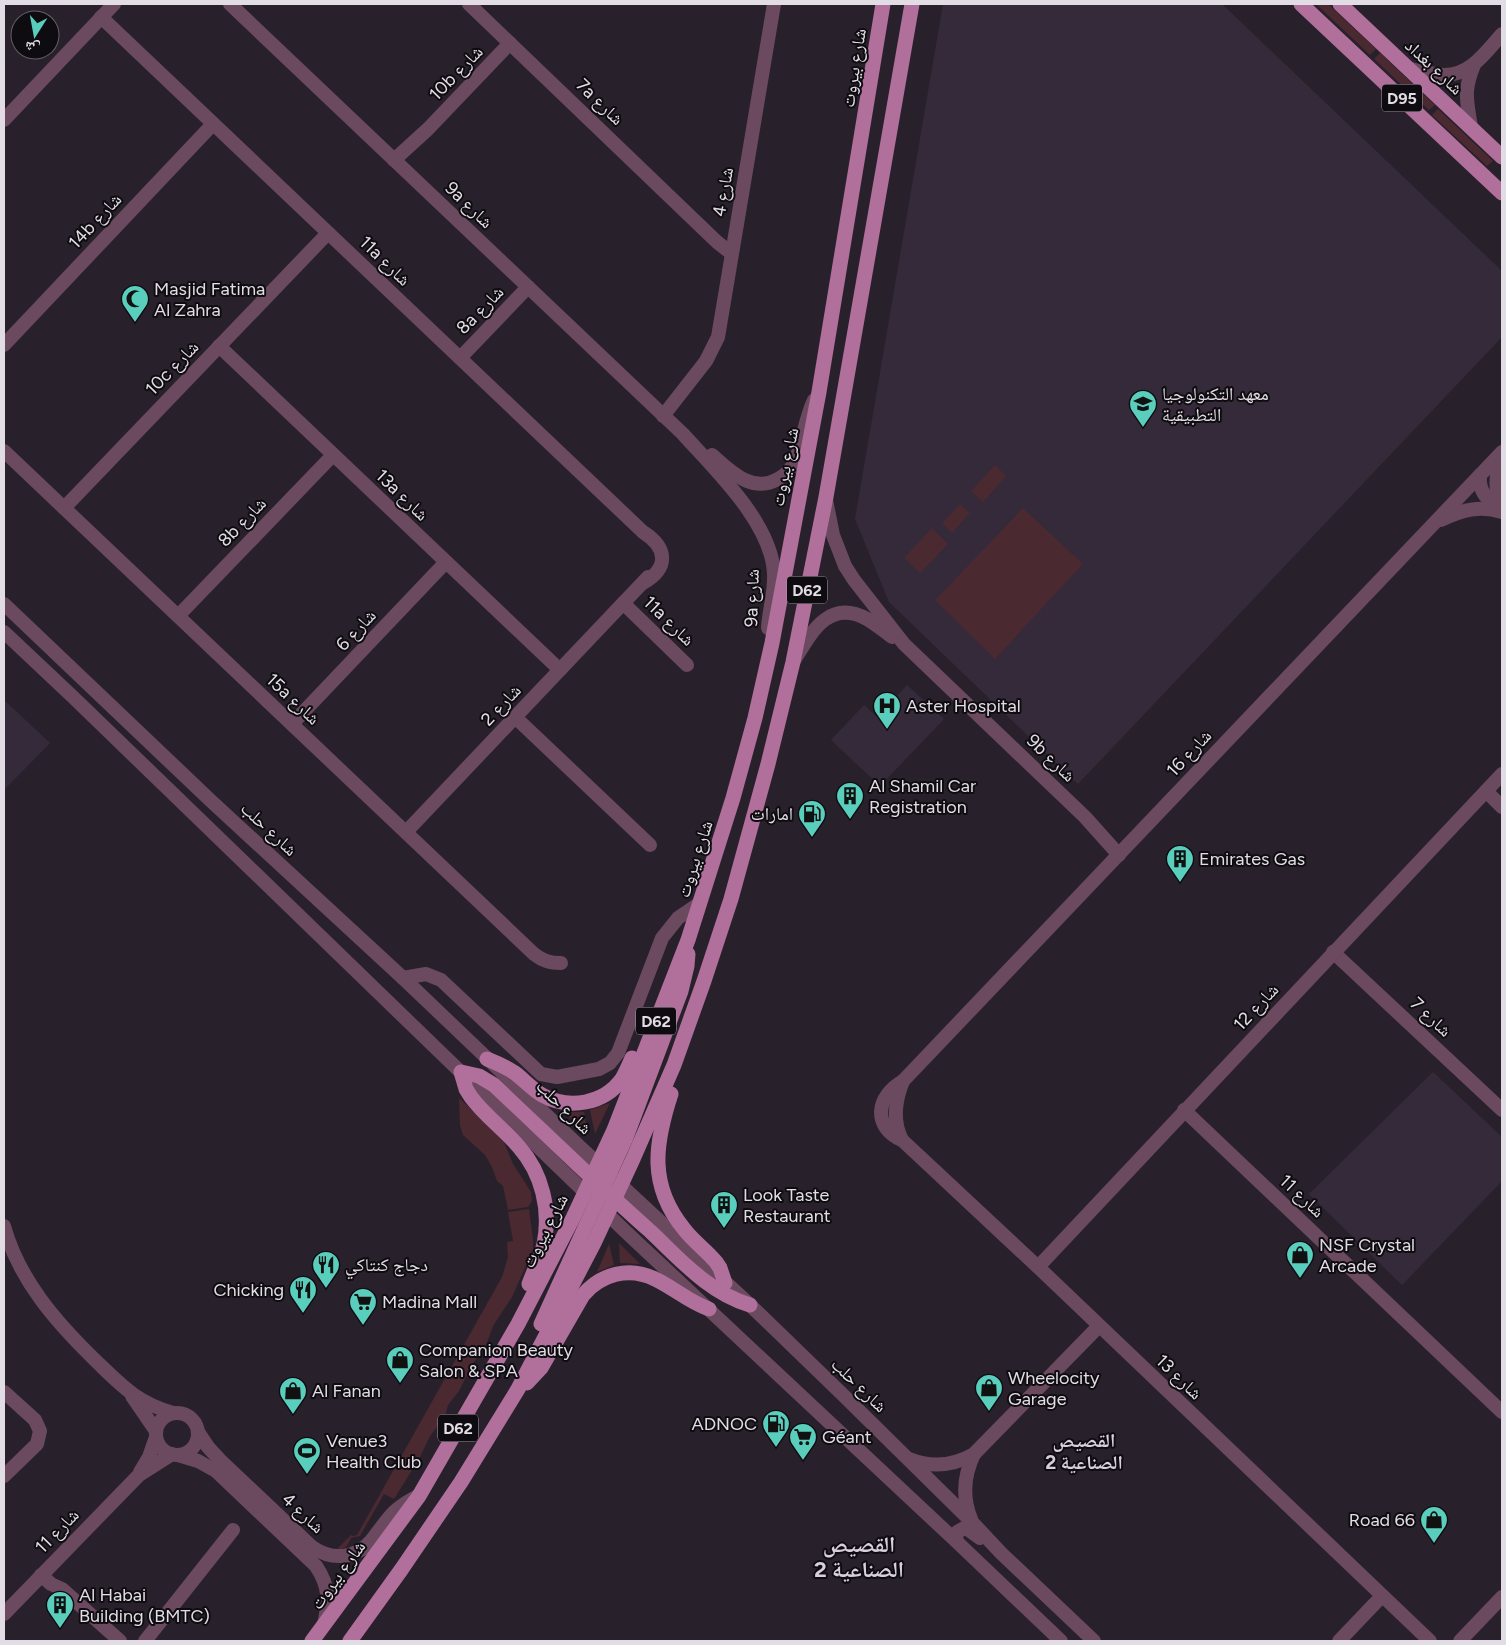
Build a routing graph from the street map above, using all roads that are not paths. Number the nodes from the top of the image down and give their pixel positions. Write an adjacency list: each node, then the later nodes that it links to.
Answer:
1 (114, 4): 9 (street)
2 (230, 4): 18 (street, 9a شارع)
3 (469, 4): 11 (street, 7a شارع)
4 (774, 4): 21 (street, شارع 4)
5 (883, 4): 28 (main road, شارع بيروت / D62)
6 (912, 4): 36 (main road, D62)
7 (1301, 4): 19 (main road, D95)
8 (1340, 4): 13 (main road, شارع بغداد / D95)
9 (101, 17): 14 (street); 15 (street, 11a شارع)
10 (1502, 34): 12 (street)
11 (510, 43): 18 (street, 10b شارع); 20 (street, 7a شارع)
12 (1474, 65): 13 (street); 16 (street)
13 (1409, 69): 16 (main road, شارع بغداد / D95)
14 (4, 120)
15 (213, 124): 22 (street, 11a شارع); 25 (street, 14b شارع)
16 (1471, 127): 17 (main road, شارع بغداد / D95)
17 (1502, 157)
18 (397, 163): 24 (street, 9a شارع)
19 (1502, 193)
20 (705, 228): 21 (street); 23 (street, 7a شارع)
21 (735, 232): 23 (street, شارع 4)
22 (328, 233): 26 (street, 10c شارع); 27 (street, 11a شارع)
23 (732, 253): 29 (street, شارع 4)
24 (528, 287): 27 (street, 8a شارع); 29 (street, 9a شارع)
25 (4, 345)
26 (219, 346): 33 (street, 13a شارع); 37 (street, 10c شارع)
27 (460, 358): 41 (street, 11a شارع)
28 (818, 392): 30 (street, 9a شارع); 45 (main road, شارع بيروت / D62)
29 (660, 413): 30 (street, 9a شارع)
30 (683, 434): 45 (street, 9a شارع)
31 (4, 451): 37 (street, 15a شارع)
32 (1502, 452): 35 (street, شارع 16)
33 (333, 454): 40 (street, 13a شارع); 43 (street, 8b شارع)
34 (1502, 456): 38 (street)
35 (1480, 475): 38 (street); 39 (street, شارع 16)
36 (826, 497): 46 (street, 9b شارع); 47 (main road, D62)
37 (64, 508): 43 (street, 15a شارع)
38 (1502, 512): 39 (street)
39 (1434, 523): 57 (street, شارع 16)
40 (446, 562): 49 (street, 13a شارع); 51 (street, شارع 6)
41 (623, 603): 48 (street, 11a شارع); 49 (street, شارع 2)
42 (4, 604): 62 (street, شارع حلب)
43 (178, 616): 51 (street, 15a شارع)
44 (4, 632): 65 (street)
45 (772, 642): 58 (main road, شارع بيروت / D62)
46 (904, 644): 47 (street, 9b شارع); 57 (street, 9b شارع)
47 (793, 662): 64 (main road, D62)
48 (687, 665)
49 (560, 670): 50 (street, شارع 2)
50 (516, 717): 55 (street, شارع 2); 56 (street)
51 (292, 724): 55 (street, 15a شارع)
52 (1502, 774): 53 (street, شارع 12)
53 (1486, 791): 54 (street); 60 (street, شارع 12)
54 (1502, 807)
55 (406, 832): 61 (street, 15a شارع)
56 (650, 845)
57 (1122, 851): 66 (street, شارع 16)
58 (700, 904): 59 (main road, شارع بيروت / D62); 62 (street)
59 (688, 940): 63 (main road); 70 (main road, شارع بيروت / D62); 71 (main road)
60 (1333, 952): 67 (street, شارع 12); 68 (street, شارع 7)
61 (561, 963)
62 (403, 978): 63 (street, شارع حلب)
63 (487, 1059): 70 (street, شارع حلب)
64 (674, 1066): 73 (main road, D62); 78 (main road)
65 (461, 1072): 70 (main road); 72 (street); 81 (main road)
66 (903, 1082): 69 (street, شارع 16); 69 (street, شارع 16)
67 (1184, 1110): 77 (street, شارع 12); 86 (street, شارع 11)
68 (1502, 1110)
69 (896, 1137): 77 (street, شارع 13)
70 (595, 1171): 71 (main road); 72 (main road, شارع بيروت / D62)
71 (607, 1182): 73 (main road); 74 (main road)
72 (585, 1192): 74 (street); 81 (main road, شارع بيروت / D62)
73 (618, 1192): 75 (main road, D62); 78 (street, شارع حلب); 79 (main road)
74 (597, 1203): 75 (street); 83 (main road)
75 (608, 1214): 80 (street); 83 (main road, D62)
76 (4, 1226): 85 (street)
77 (1038, 1267): 82 (street, شارع 13)
78 (724, 1283): 79 (street, شارع حلب)
79 (750, 1305): 92 (street, شارع حلب)
80 (709, 1309): 83 (main road); 100 (street)
81 (518, 1324): 97 (main road, شارع بيروت / D62)
82 (1099, 1326): 91 (street); 103 (street, شارع 13)
83 (518, 1390): 110 (main road, D62)
84 (4, 1392): 95 (street)
85 (130, 1393): 87 (street); 89 (street)
86 (1502, 1412)
87 (173, 1413): 88 (street); 89 (street)
88 (198, 1432): 90 (street); 97 (street, شارع 4)
89 (156, 1434): 90 (street); 94 (street, شارع 11)
90 (175, 1454): 94 (street, شارع 11); 106 (street, شارع 4)
91 (974, 1454): 93 (street); 96 (street)
92 (908, 1458): 93 (street); 98 (street, شارع حلب)
93 (938, 1465): 96 (street)
94 (139, 1475): 102 (street, شارع 11)
95 (4, 1476)
96 (965, 1490): 98 (street)
97 (419, 1496): 106 (main road, شارع بيروت / D62)
98 (972, 1522): 101 (street, شارع حلب)
99 (233, 1530): 108 (street)
100 (956, 1541): 101 (street); 111 (street)
101 (1001, 1554): 112 (street, شارع حلب)
102 (44, 1572): 105 (street, شارع 11); 107 (street)
103 (1382, 1596): 113 (street); 114 (street, شارع 13)
104 (1502, 1597): 115 (street)
105 (4, 1614)
106 (323, 1626): 109 (main road, شارع بيروت / D62)
107 (120, 1641)
108 (145, 1641)
109 (312, 1641)
110 (350, 1641)
111 (1061, 1641)
112 (1094, 1641)
113 (1340, 1641)
114 (1430, 1641)
115 (1460, 1641)

